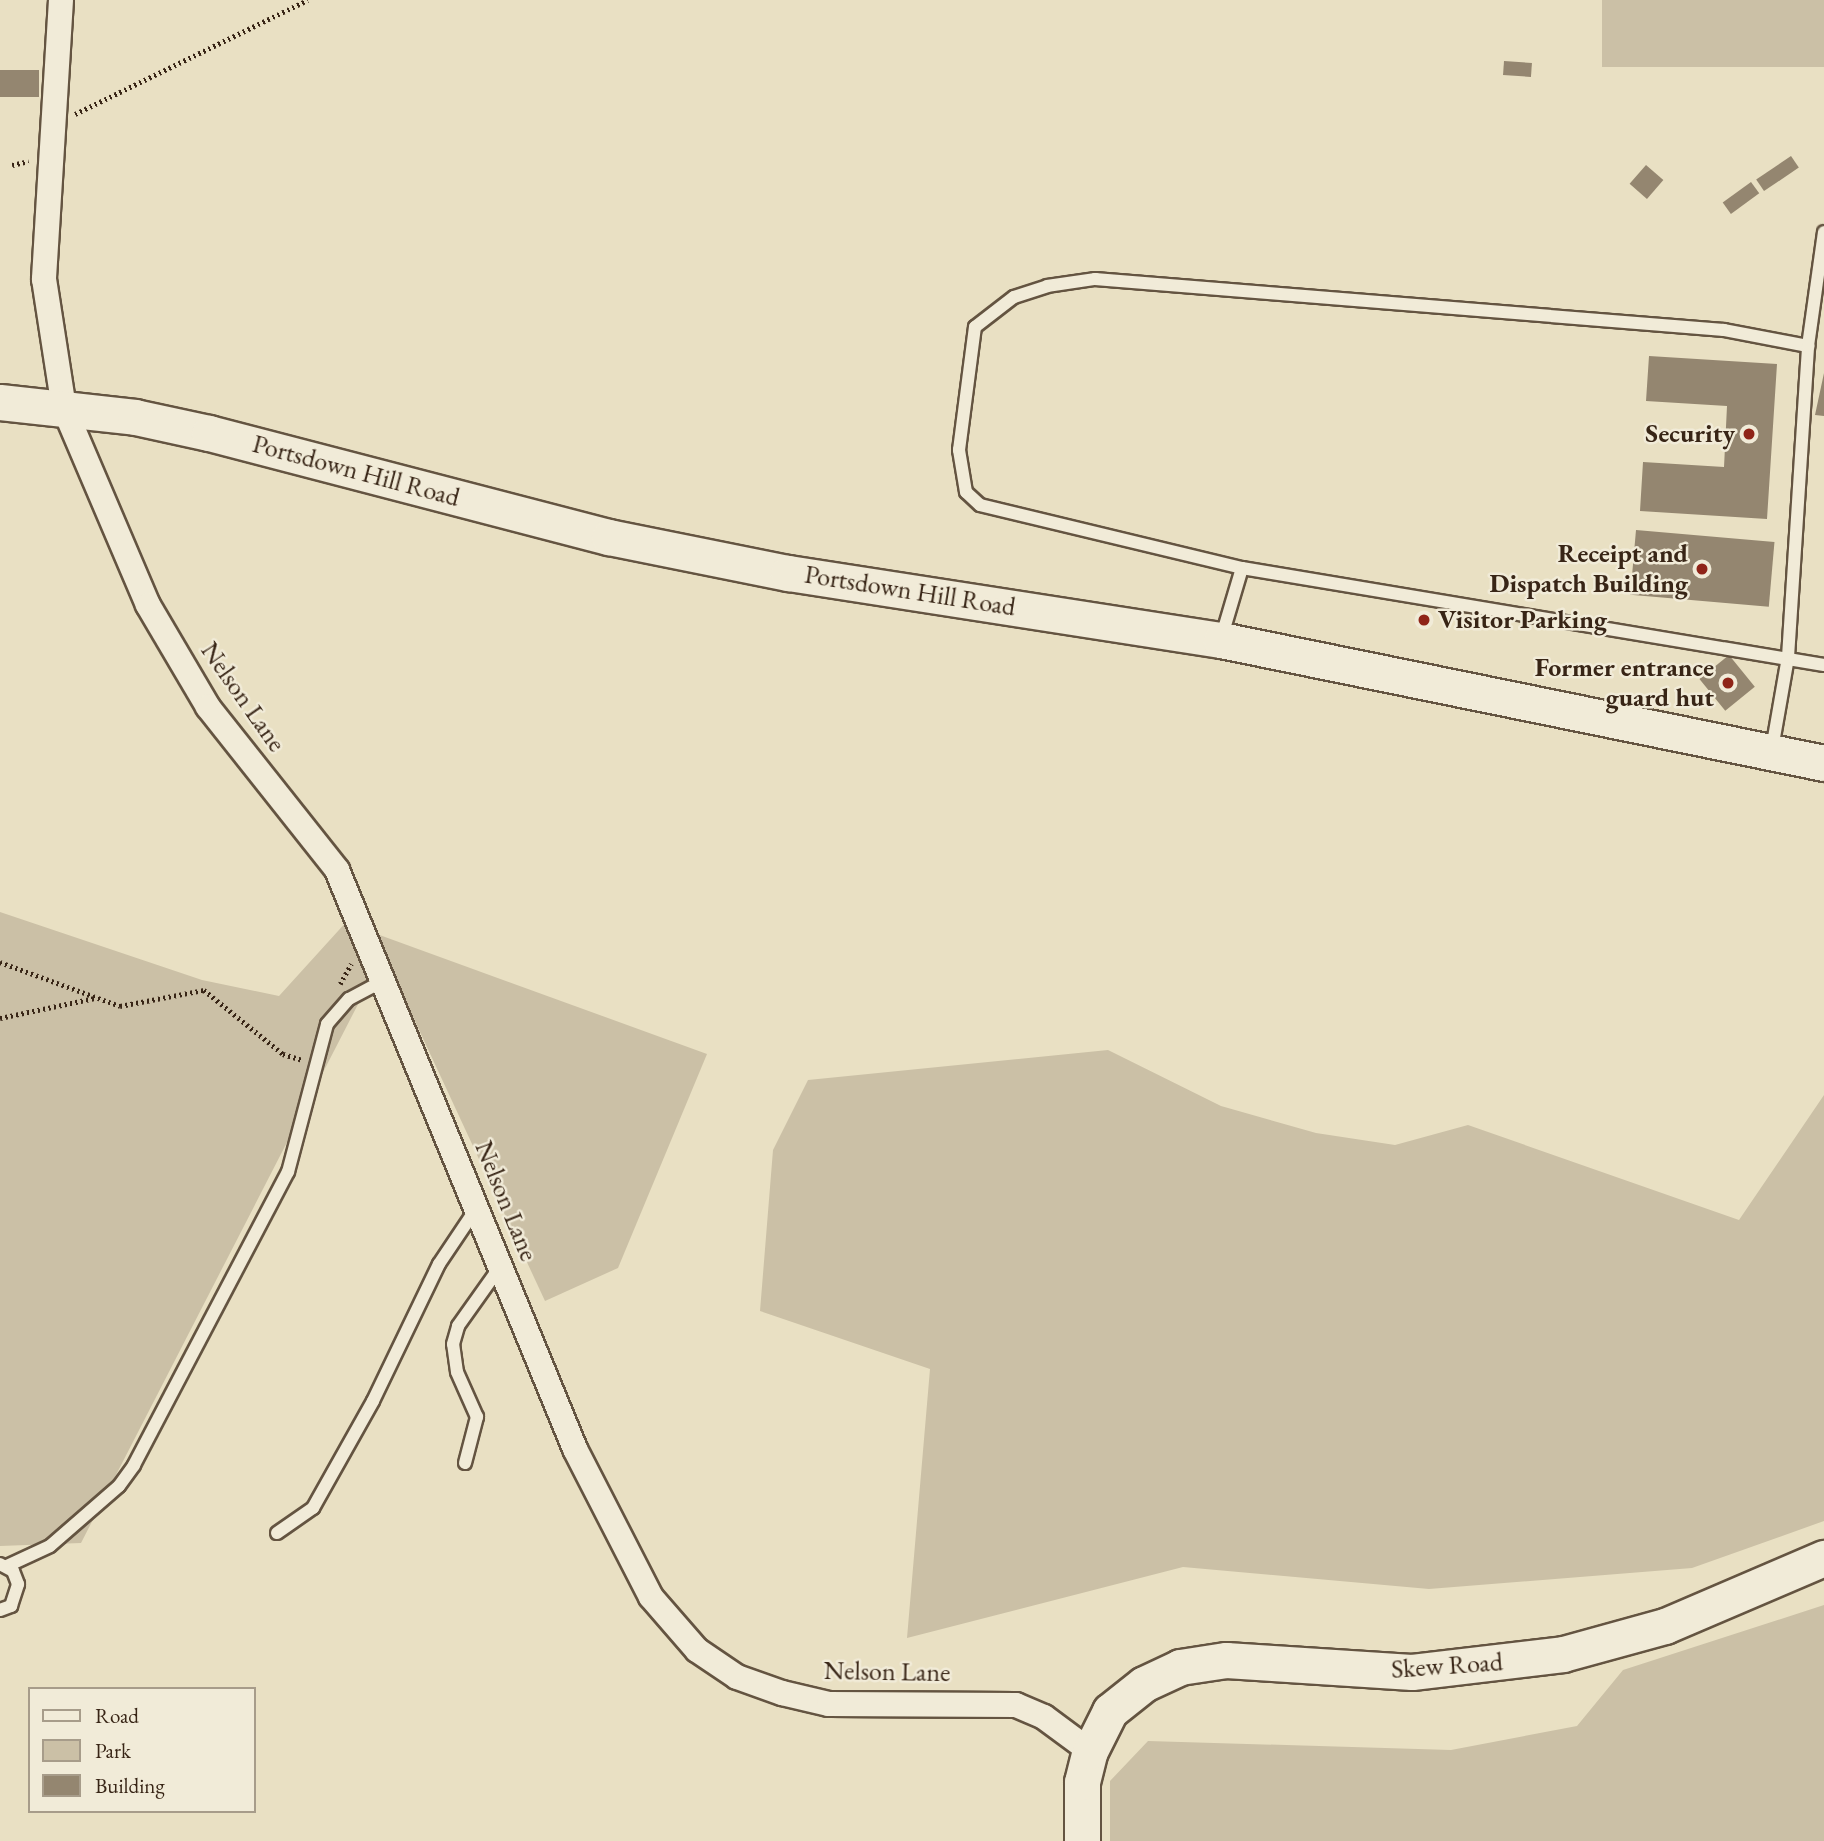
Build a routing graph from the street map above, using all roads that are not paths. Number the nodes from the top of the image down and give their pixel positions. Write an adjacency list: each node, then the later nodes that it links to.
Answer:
1 (61, 0): 5 (street, Nelson Lane)
2 (1824, 232): 3 (lane)
3 (1808, 345): 6 (lane); 8 (lane)
4 (0, 402): 5 (street, Portsdown Hill Road)
5 (64, 408): 7 (street, Portsdown Hill Road); 12 (street, Nelson Lane)
6 (1242, 568): 7 (lane); 8 (lane)
7 (1221, 640): 10 (street, Portsdown Hill Road)
8 (1788, 657): 9 (lane); 10 (lane)
9 (1824, 665)
10 (1771, 753): 11 (street, Portsdown Hill Road)
11 (1824, 763)
12 (383, 981): 13 (street, Nelson Lane); 18 (lane)
13 (477, 1208): 14 (street, Nelson Lane); 16 (lane)
14 (500, 1266): 15 (lane); 20 (street, Nelson Lane)
15 (465, 1463)
16 (277, 1533)
17 (1824, 1558): 20 (street, Skew Road)
18 (4, 1565): 19 (lane)
19 (0, 1610)
20 (1090, 1751): 21 (street, Skew Road)
21 (1082, 1839)

